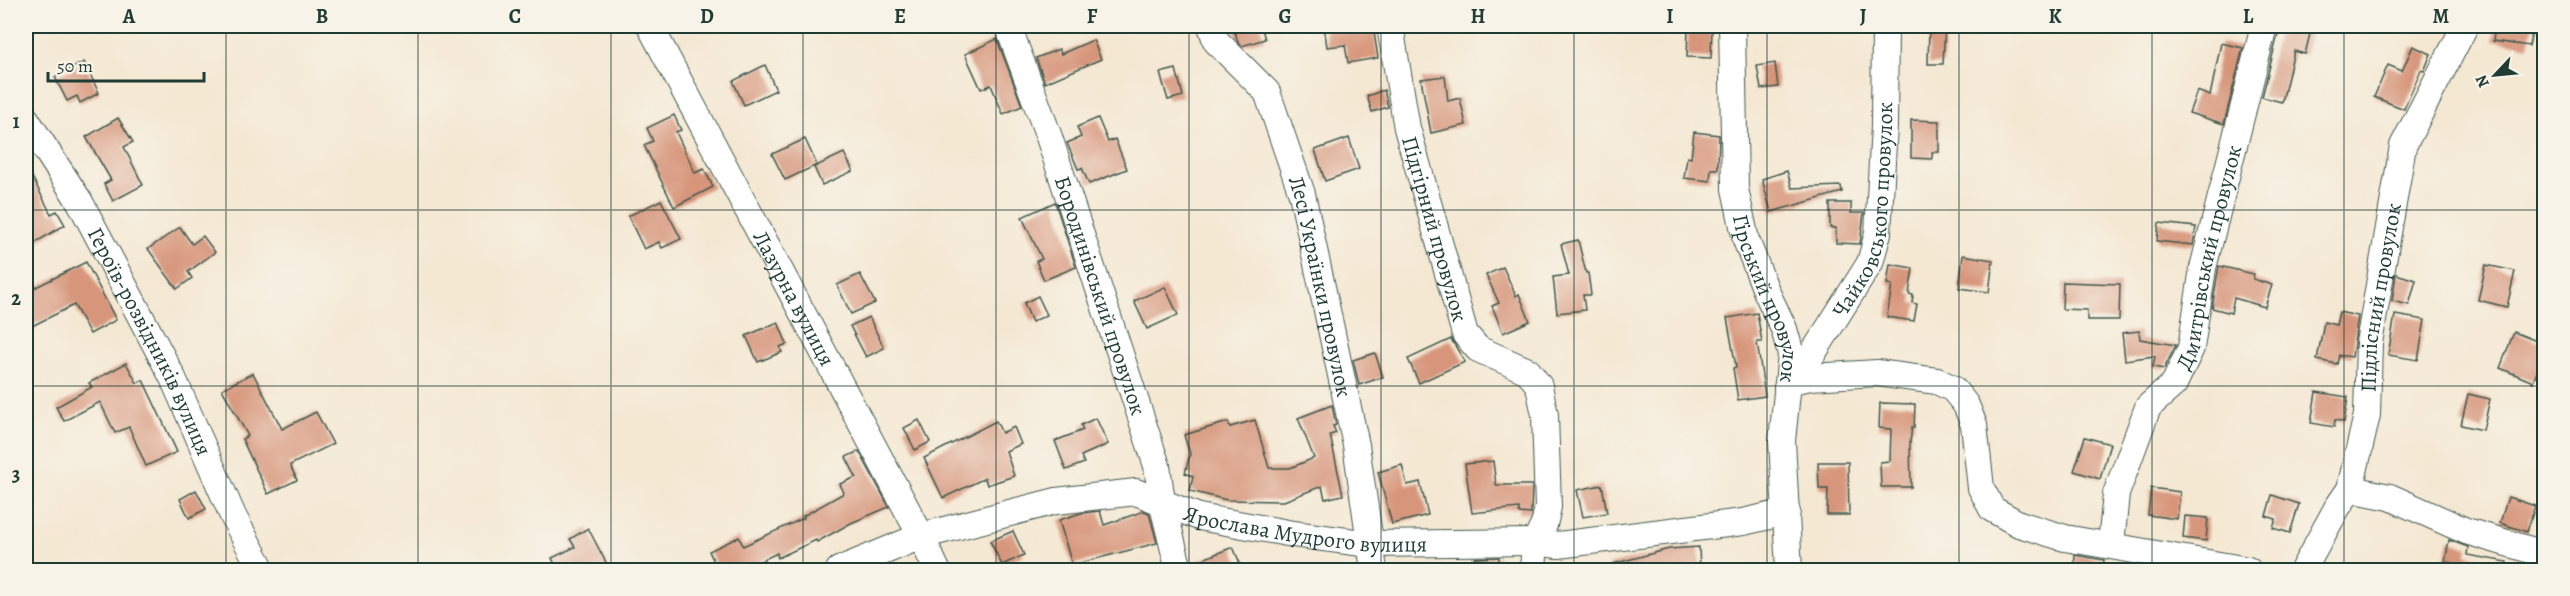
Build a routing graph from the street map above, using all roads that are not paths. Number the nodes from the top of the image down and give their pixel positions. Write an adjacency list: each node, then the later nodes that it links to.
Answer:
1 (650, 26): 14 (street, Лазурна вулиця)
2 (1008, 26): 12 (street, Бородинівський провулок)
3 (1211, 26): 16 (street, Лесі Українки провулок)
4 (1390, 26): 15 (street, Підгірний провулок)
5 (1732, 26): 10 (street, Гірський провулок)
6 (1885, 26): 10 (street, Чайковського провулок)
7 (2264, 26): 18 (street, Дмитрівський провулок)
8 (2465, 26): 11 (street, Підлісний провулок)
9 (26, 119): 19 (street, Героїв-розвідників вулиця)
10 (1792, 384): 13 (street, Гірський провулок); 18 (street)
11 (2350, 489): 17 (street); 27 (street, Підлісний провулок)
12 (1162, 502): 14 (street, Ярослава Мудрого вулиця); 16 (street, Ярослава Мудрого вулиця); 22 (street, Бородинівський провулок)
13 (1787, 512): 15 (street, Ярослава Мудрого вулиця); 25 (street, Гірський провулок)
14 (921, 536): 20 (street, Ярослава Мудрого вулиця); 21 (street, Лазурна вулиця)
15 (1535, 542): 16 (street, Ярослава Мудрого вулиця); 24 (street, Підгірний провулок)
16 (1370, 544): 23 (street, Лесі Українки провулок)
17 (2544, 554)
18 (2123, 555): 26 (street)
19 (262, 570)
20 (839, 570)
21 (937, 570)
22 (1179, 570)
23 (1374, 570)
24 (1533, 570)
25 (1789, 570)
26 (2248, 570)
27 (2303, 570)

